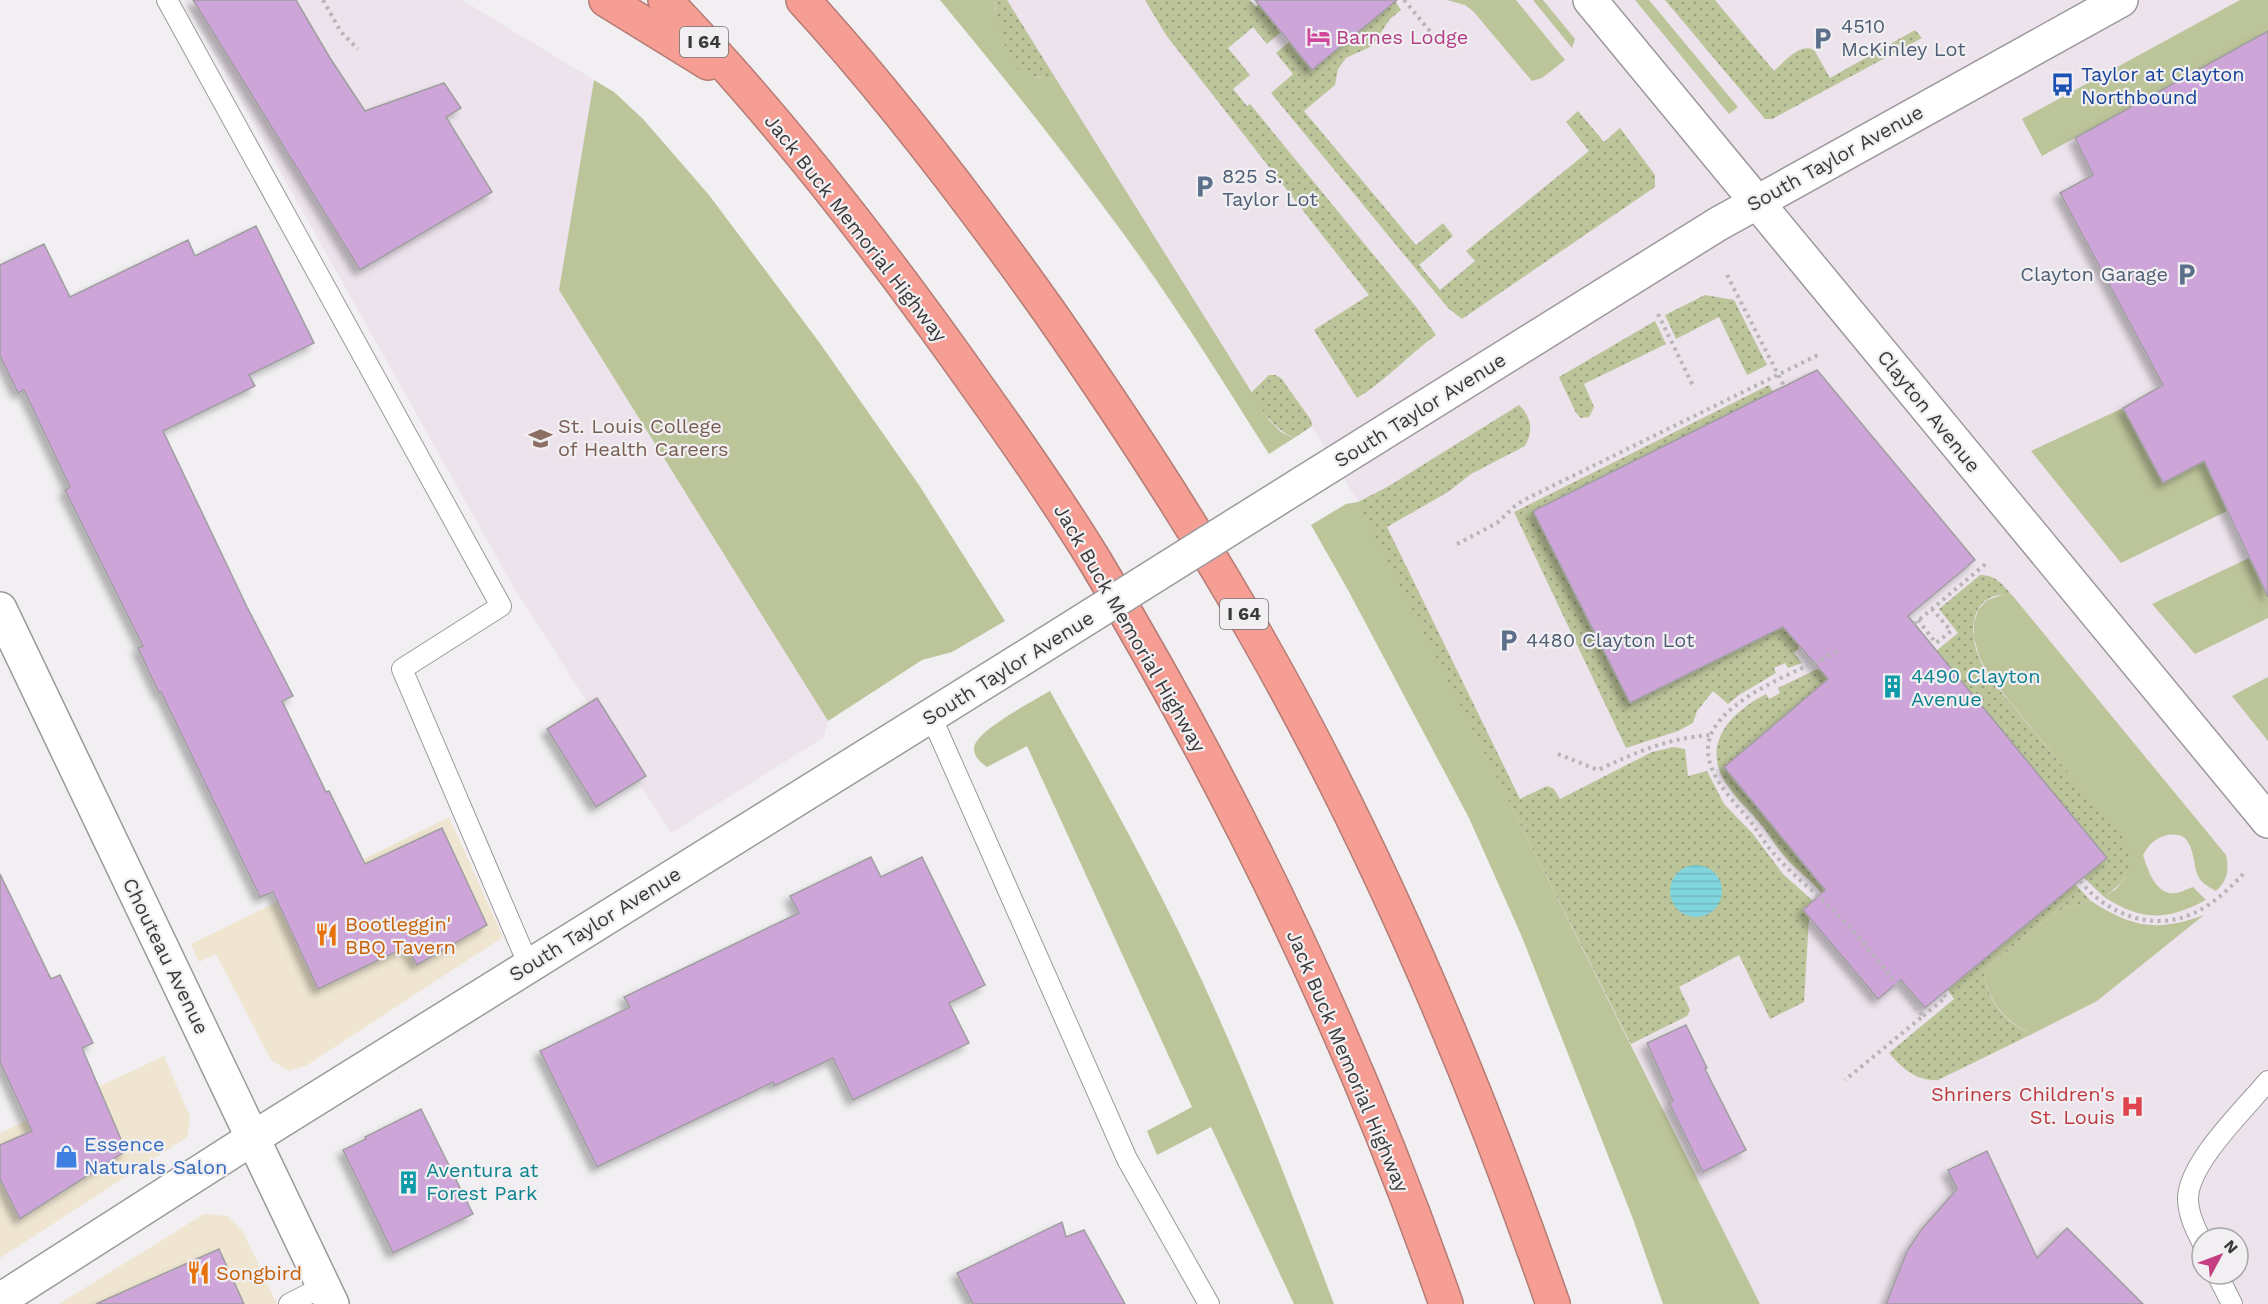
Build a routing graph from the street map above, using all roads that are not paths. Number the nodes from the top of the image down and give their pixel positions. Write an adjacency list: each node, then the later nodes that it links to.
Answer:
1 (167, 0): 12 (lane)
2 (606, 0): 7 (highway)
3 (665, 0): 7 (highway, Jack Buck Memorial Highway / I 64)
4 (803, 0): 24 (highway, I 64)
5 (1590, 0): 8 (street, Clayton Avenue)
6 (2121, 0): 8 (street, South Taylor Avenue)
7 (743, 85): 23 (highway, Jack Buck Memorial Highway / I 64)
8 (1757, 202): 10 (street, South Taylor Avenue, bridge); 11 (street, Clayton Avenue)
9 (0, 609): 16 (street, Chouteau Avenue)
10 (931, 716): 12 (street, South Taylor Avenue); 22 (lane)
11 (2268, 821)
12 (529, 966): 16 (street, South Taylor Avenue)
13 (2268, 1080): 15 (lane)
14 (2268, 1097): 15 (lane)
15 (2239, 1116): 17 (lane)
16 (253, 1138): 19 (street, Chouteau Avenue); 20 (street, South Taylor Avenue)
17 (2194, 1226)
18 (2223, 1286): 25 (lane)
19 (328, 1295): 21 (lane)
20 (0, 1300)
21 (289, 1304)
22 (1209, 1304)
23 (1446, 1304)
24 (1553, 1304)
25 (2232, 1304)

